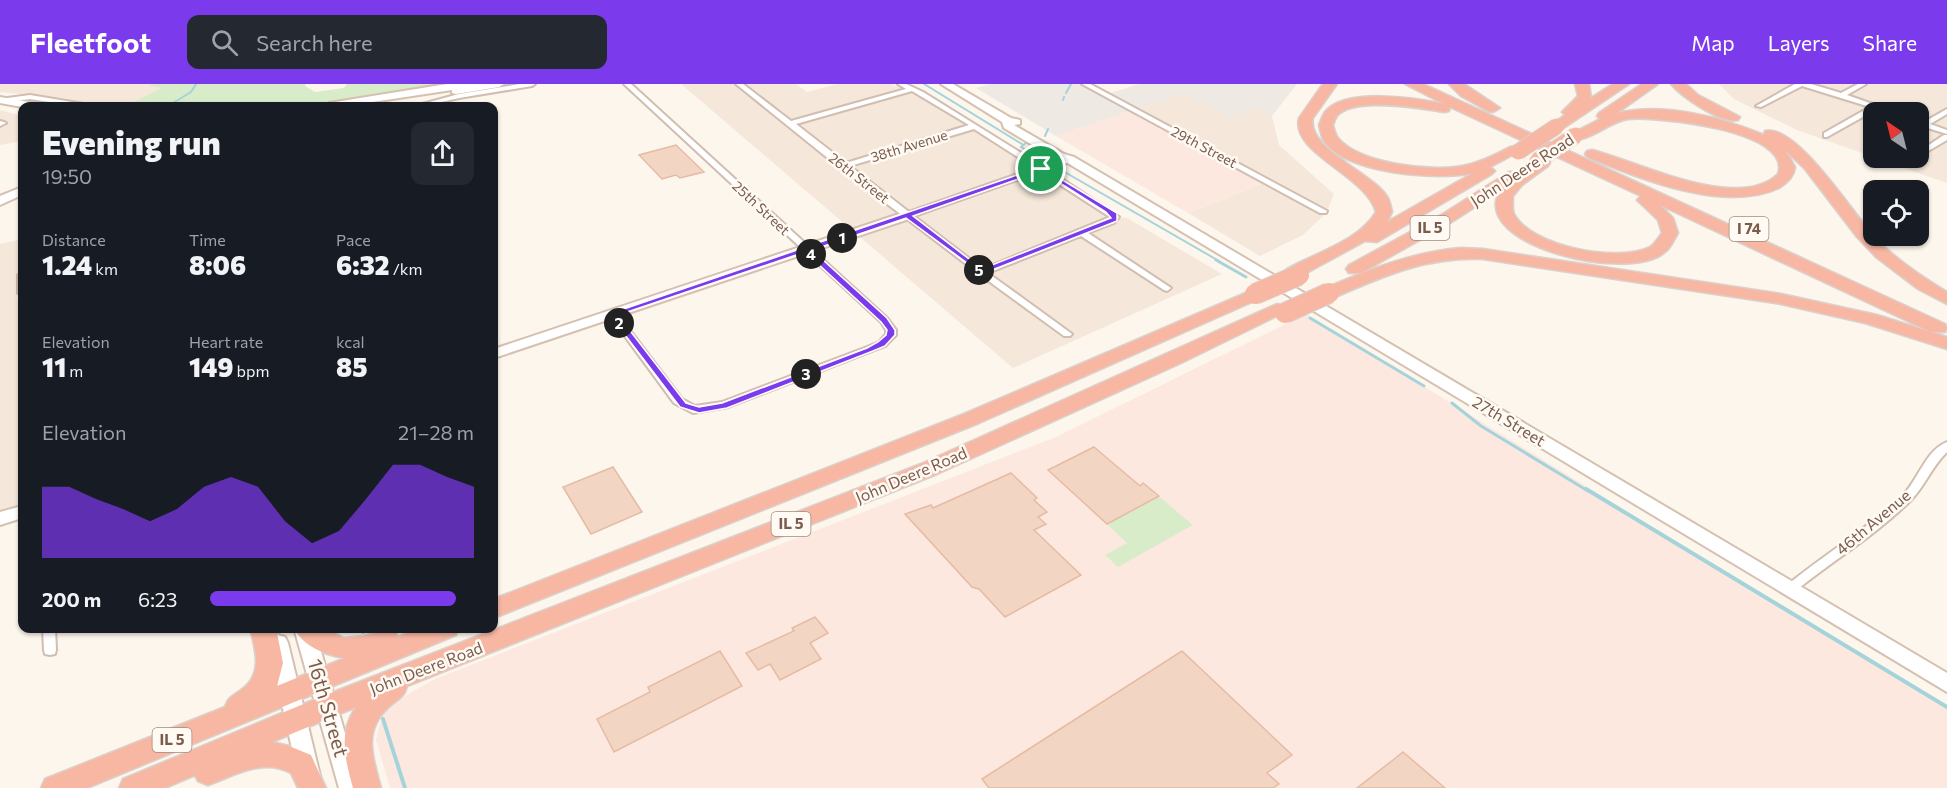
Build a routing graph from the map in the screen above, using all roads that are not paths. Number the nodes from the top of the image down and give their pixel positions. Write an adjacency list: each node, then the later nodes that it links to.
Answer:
1 (467, 84): 23 (main road)
2 (499, 84): 24 (main road)
3 (532, 84): 25 (street)
4 (627, 84): 54 (street, 25th Street)
5 (739, 84): 32 (street, 26th Street)
6 (901, 84): 19 (street)
7 (946, 84): 42 (main road, 27th Street)
8 (1085, 84): 51 (street, 29th Street)
9 (1330, 84): 56 (highway)
10 (1412, 84): 39 (highway, I 74)
11 (1434, 84): 39 (highway, I 74)
12 (1456, 84): 39 (highway)
13 (1582, 84): 39 (highway)
14 (1622, 84): 39 (highway, John Deere Road)
15 (1651, 84): 36 (highway, John Deere Road)
16 (1678, 84): 59 (highway)
17 (1802, 84): 20 (street); 28 (street)
18 (1863, 84): 20 (street)
19 (913, 89): 32 (street); 33 (street)
20 (1841, 96): 27 (street)
21 (0, 100): 22 (street); 26 (main road)
22 (58, 102)
23 (354, 102)
24 (388, 102)
25 (434, 102)
26 (18, 103)
27 (1863, 103)
28 (1760, 105)
29 (1947, 111): 31 (street)
30 (1863, 114): 37 (street)
31 (1929, 120)
32 (789, 124): 44 (street, 26th Street)
33 (975, 126): 44 (street, 38th Avenue); 45 (street)
34 (1929, 126): 35 (street)
35 (1947, 132)
36 (1577, 135): 39 (highway, John Deere Road, bridge); 39 (highway)
37 (1827, 135)
38 (1947, 136): 40 (street)
39 (1550, 138): 41 (highway, bridge); 41 (highway); 43 (highway, bridge); 46 (highway, I 74); 61 (highway, I 74)
40 (1929, 148)
41 (1517, 151): 56 (highway, John Deere Road / IL 5)
42 (1071, 159): 45 (street); 70 (main road, 27th Street)
43 (1540, 162): 46 (highway); 58 (highway, John Deere Road / IL 5)
44 (843, 166): 52 (street, 26th Street)
45 (1041, 169): 52 (street); 53 (street)
46 (1593, 169): 62 (highway, I 74)
47 (18, 188): 49 (main road)
48 (18, 193): 50 (main road)
49 (0, 195)
50 (0, 201)
51 (1323, 211)
52 (908, 215): 54 (main road); 55 (street, 26th Street)
53 (1082, 233): 55 (street); 57 (street)
54 (806, 249): 60 (main road); 60 (street, 25th Street)
55 (982, 272): 63 (street, 26th Street)
56 (1296, 274): 69 (highway, John Deere Road / IL 5, bridge)
57 (1167, 288)
58 (1325, 291): 64 (highway); 81 (highway, John Deere Road / IL 5, bridge)
59 (1947, 299)
60 (613, 314): 65 (main road)
61 (1947, 318)
62 (1947, 332)
63 (1067, 334)
64 (1947, 343)
65 (498, 353)
66 (1947, 446): 70 (street, 46th Avenue)
67 (18, 513): 68 (main road)
68 (0, 519)
69 (695, 527): 71 (highway); 72 (highway, John Deere Road / IL 5)
70 (1790, 589): 83 (main road, 27th Street)
71 (498, 598)
72 (498, 607)
73 (49, 633): 80 (street)
74 (264, 633): 86 (highway)
75 (276, 633): 84 (main road, 16th Street)
76 (306, 633): 82 (main road, 16th Street)
77 (311, 633): 78 (highway)
78 (406, 633)
79 (435, 633): 82 (highway, John Deere Road / IL 5)
80 (50, 650)
81 (418, 671): 85 (highway, John Deere Road / IL 5); 92 (highway)
82 (320, 680): 84 (highway, John Deere Road / IL 5); 85 (main road, 16th Street)
83 (1947, 683)
84 (293, 706): 85 (highway, John Deere Road / IL 5); 86 (highway, John Deere Road / IL 5); 88 (highway, John Deere Road / IL 5); 90 (main road, 16th Street)
85 (328, 706): 91 (main road, 16th Street)
86 (142, 751): 87 (highway, John Deere Road / IL 5)
87 (55, 788)
88 (133, 788)
89 (169, 788): 90 (highway)
90 (312, 788)
91 (350, 788)
92 (367, 788)

